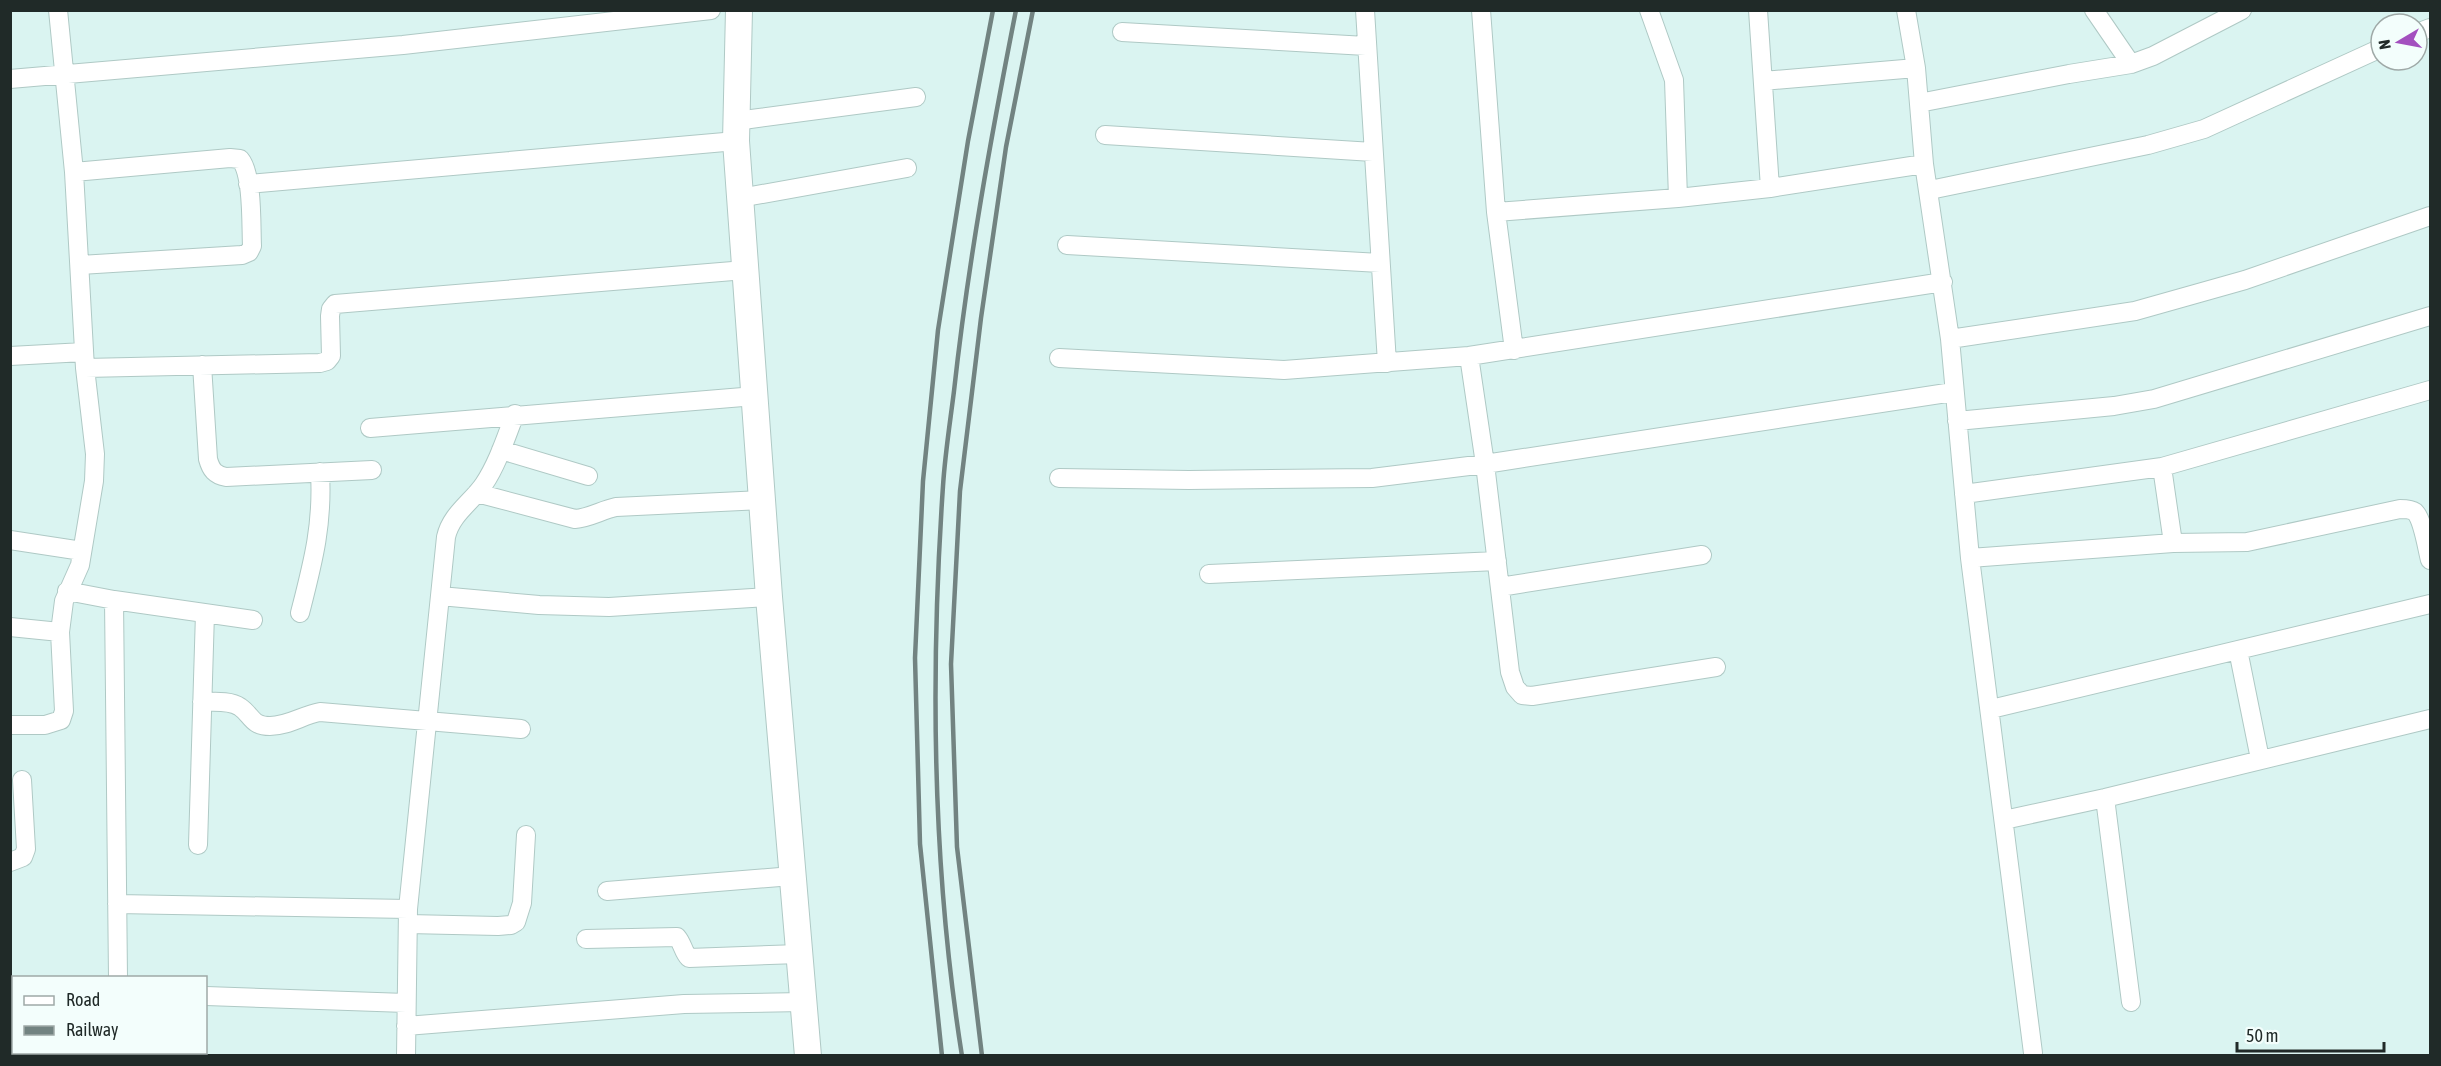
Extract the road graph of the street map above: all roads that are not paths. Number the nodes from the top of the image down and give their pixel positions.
1 (58, 10) edge
2 (711, 10) edge
3 (739, 10) edge
4 (1365, 10) edge
5 (1481, 10) edge
6 (1649, 10) edge
7 (1758, 10) edge
8 (2242, 10) edge
9 (1910, 11) edge
10 (2099, 12) edge
11 (1122, 32) dead end
12 (1366, 46) junction
13 (2369, 53) edge
14 (2131, 64) junction
15 (1916, 68) junction
16 (65, 75) junction
17 (10, 79) edge
18 (1762, 81) junction
19 (916, 97) dead end
20 (1920, 103) junction
21 (736, 131) junction
22 (1105, 135) dead end
23 (1373, 152) junction
24 (1924, 164) junction
25 (907, 168) dead end
26 (74, 172) junction
27 (248, 184) junction
28 (1770, 188) junction
29 (1930, 190) junction
30 (740, 198) junction
31 (1678, 198) junction
32 (1496, 212) junction
33 (2430, 216) edge
34 (1067, 244) dead end
35 (1380, 263) junction
36 (80, 265) junction
37 (745, 270) junction
38 (1943, 282) junction
39 (2430, 316) edge
40 (1950, 339) junction
41 (1514, 350) junction
42 (10, 356) edge
43 (1469, 356) junction
44 (1059, 358) dead end
45 (84, 360) junction
46 (1387, 363) junction
47 (202, 365) junction
48 (2430, 390) edge
49 (1953, 392) junction
50 (754, 396) junction
51 (515, 414) junction
52 (1957, 421) junction
53 (370, 428) dead end
54 (501, 450) junction
55 (1485, 464) junction
56 (2162, 468) junction
57 (372, 470) dead end
58 (320, 472) junction
59 (588, 476) dead end
60 (1059, 478) dead end
61 (477, 493) junction
62 (1964, 494) junction
63 (762, 500) junction
64 (10, 540) edge
65 (2173, 543) junction
66 (82, 550) junction
67 (2429, 553) edge
68 (1702, 555) dead end
69 (1970, 558) junction
70 (1497, 561) junction
71 (1209, 574) dead end
72 (1500, 587) junction
73 (68, 591) junction
74 (440, 596) junction
75 (770, 597) junction
76 (114, 600) junction
77 (2430, 604) edge
78 (205, 613) junction
79 (300, 613) dead end
80 (253, 620) dead end
81 (10, 627) edge
82 (60, 632) junction
83 (2238, 650) junction
84 (1716, 667) dead end
85 (202, 702) junction
86 (1990, 710) junction
87 (2430, 719) edge
88 (427, 722) junction
89 (10, 725) edge
90 (521, 729) dead end
91 (2260, 759) junction
92 (22, 780) dead end
93 (2105, 798) junction
94 (2004, 820) junction
95 (526, 835) dead end
96 (198, 845) dead end
97 (10, 862) edge
98 (792, 876) junction
99 (607, 891) dead end
100 (117, 904) junction
101 (408, 917) junction
102 (586, 939) dead end
103 (799, 954) junction
104 (118, 976) edge
105 (207, 996) edge
106 (803, 1002) junction
107 (2131, 1002) dead end
108 (406, 1003) junction
109 (406, 1026) junction
110 (2033, 1053) dead end
111 (406, 1056) edge
112 (808, 1056) edge

1 - 16 street
2 - 16 street
3 - 21 street
4 - 12 street
5 - 32 street
6 - 31 street
7 - 18 street
8 - 14 street
9 - 15 street
10 - 14 street
11 - 12 street
12 - 23 street
13 - 29 street
14 - 20 street
15 - 18 street
15 - 20 street
16 - 17 street
16 - 26 street
18 - 28 street
19 - 21 street
20 - 24 street
21 - 27 street
21 - 30 street
22 - 23 street
23 - 35 street
24 - 28 street
24 - 29 street
25 - 30 street
26 - 27 street
26 - 36 street
27 - 36 street
28 - 31 street
29 - 38 street
30 - 37 street
31 - 32 street
32 - 41 street
33 - 40 street
34 - 35 street
35 - 46 street
36 - 45 street
37 - 47 street
37 - 50 street
38 - 40 street
38 - 41 street
39 - 52 street
40 - 49 street
41 - 43 street
42 - 45 street
43 - 46 street
43 - 55 street
44 - 46 street
45 - 47 street
45 - 66 street
47 - 58 street
48 - 56 street
49 - 52 street
49 - 55 street
50 - 51 street
50 - 63 street
51 - 53 street
51 - 54 street
52 - 62 street
54 - 59 street
54 - 61 street
55 - 60 street
55 - 70 street
56 - 62 street
56 - 65 street
57 - 58 street
58 - 79 street
61 - 63 street
61 - 74 street
62 - 69 street
63 - 75 street
64 - 66 street
65 - 67 street
65 - 69 street
66 - 73 street
68 - 72 street
69 - 86 street
70 - 71 street
70 - 72 street
72 - 84 street
73 - 76 street
73 - 82 street
74 - 75 street
74 - 88 street
75 - 98 street
76 - 78 street
76 - 100 street
77 - 83 street
78 - 80 street
78 - 85 street
81 - 82 street
82 - 89 street
83 - 86 street
83 - 91 street
85 - 88 street
85 - 96 street
86 - 94 street
87 - 91 street
88 - 90 street
88 - 101 street
91 - 93 street
92 - 97 street
93 - 94 street
93 - 107 street
94 - 110 street
95 - 101 street
98 - 99 street
98 - 103 street
100 - 101 street
100 - 104 street
101 - 108 street
102 - 103 street
103 - 106 street
105 - 108 street
106 - 109 street
106 - 112 street
108 - 109 street
109 - 111 street

